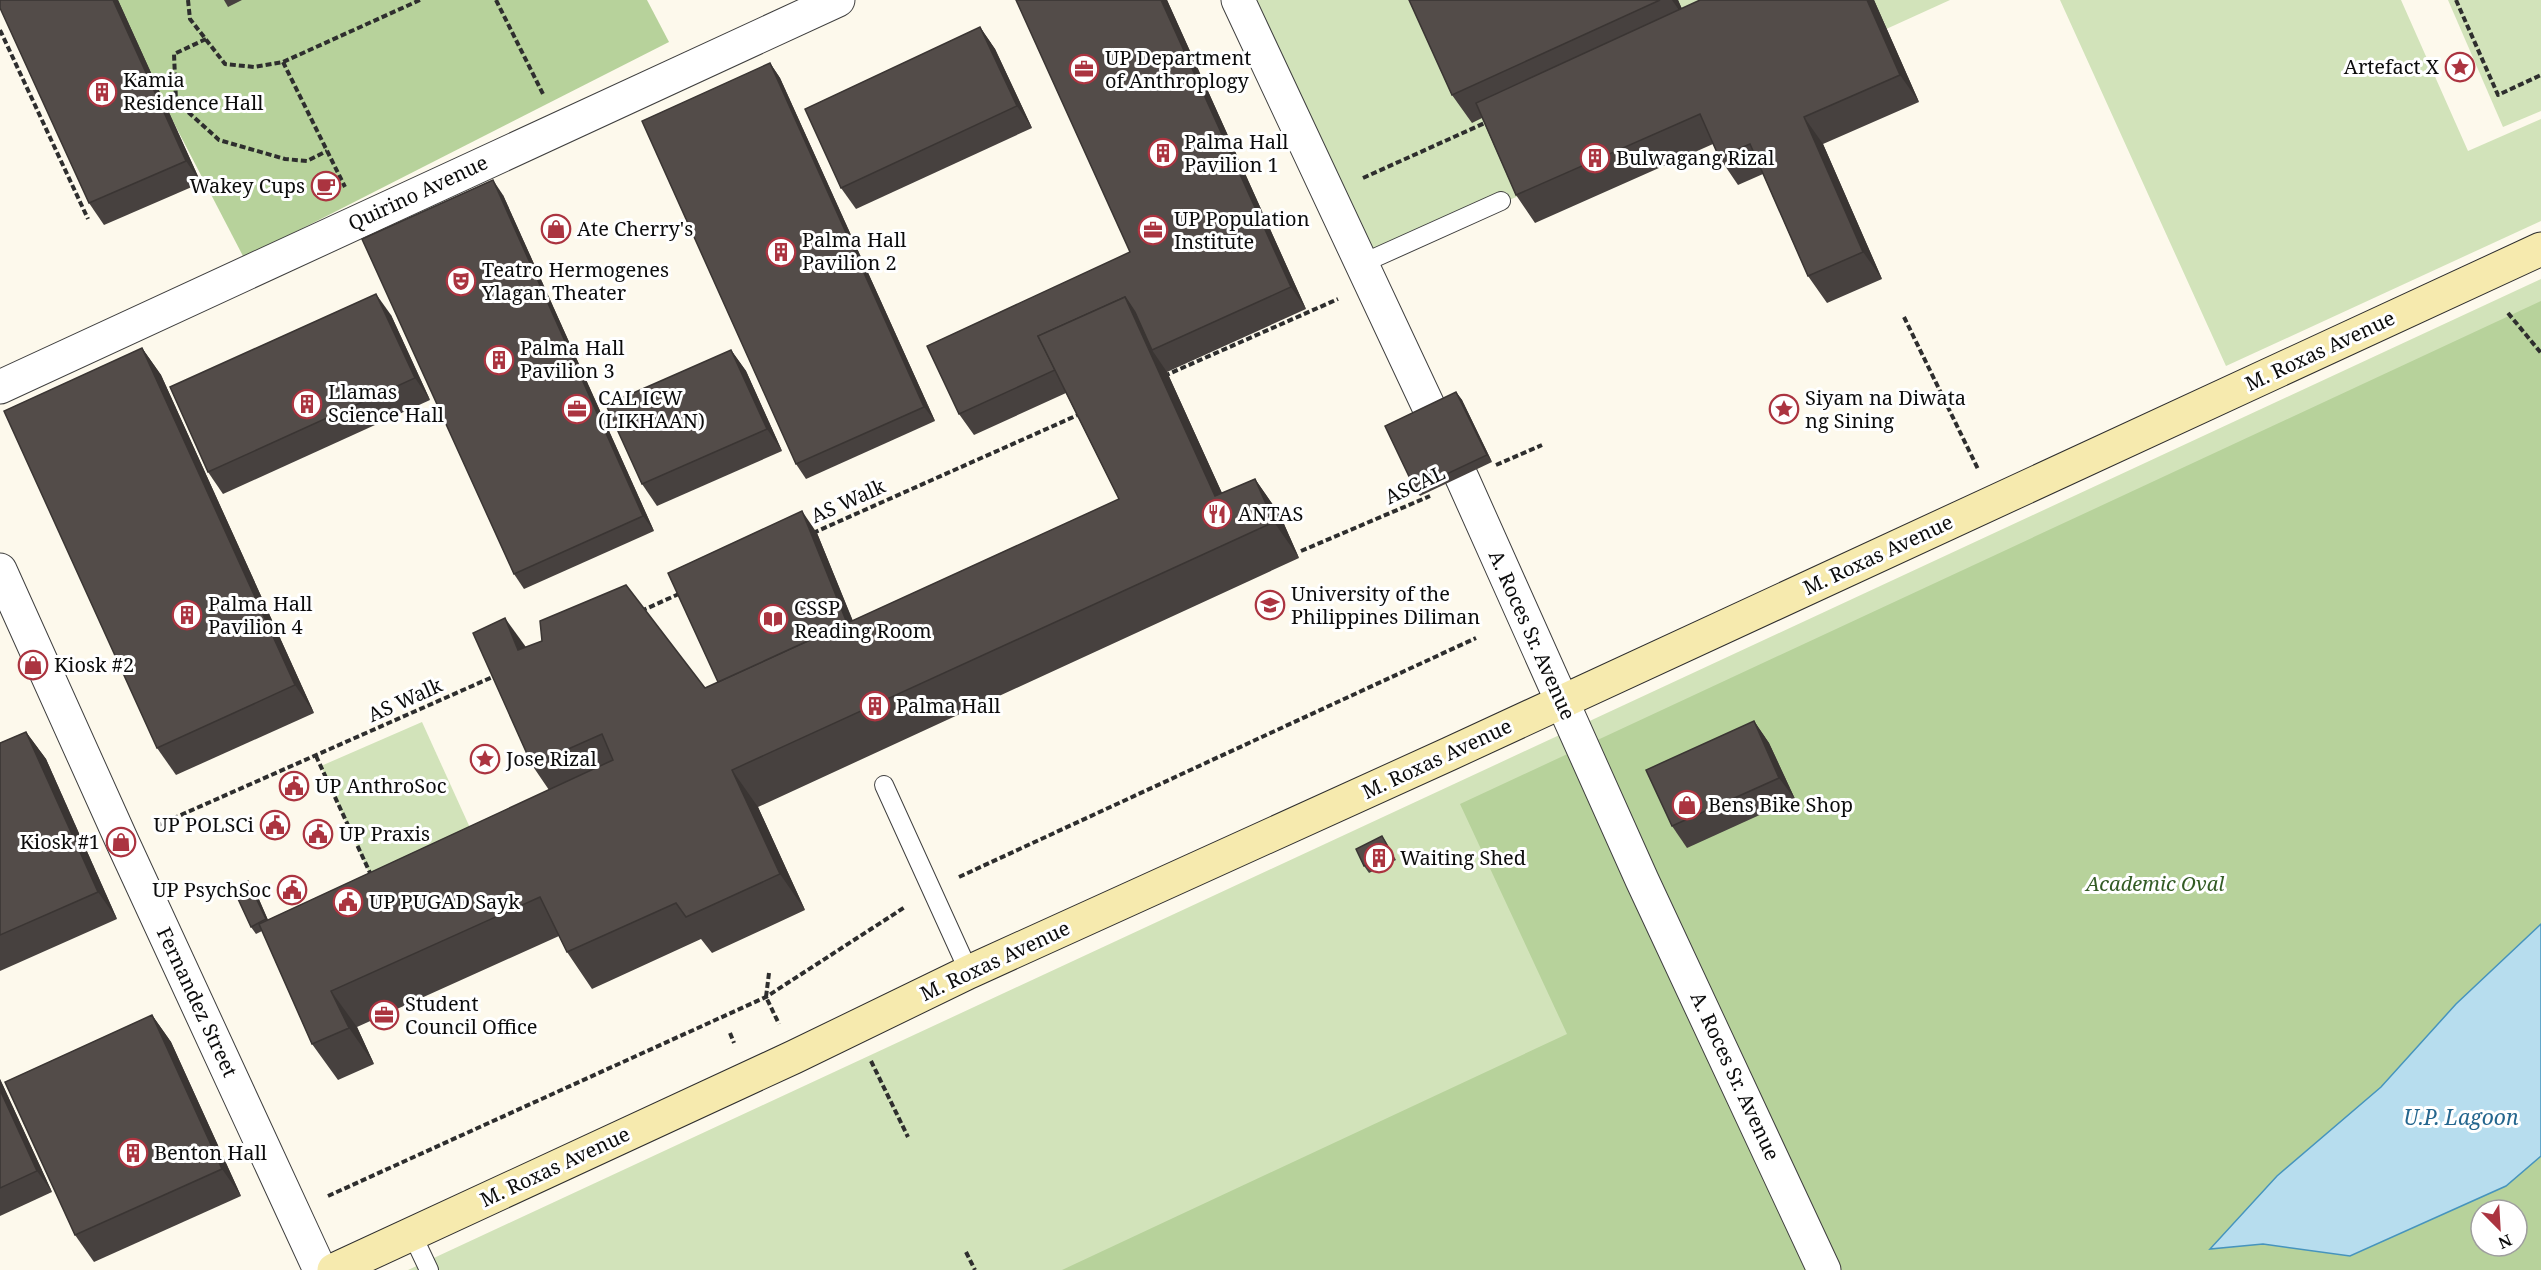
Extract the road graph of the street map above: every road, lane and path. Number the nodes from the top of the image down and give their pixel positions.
1 (188, 0) edge
2 (420, 0) edge
3 (496, 0) edge
4 (838, 0) edge
5 (1238, 0) edge
6 (2456, 0) edge
7 (0, 30) edge
8 (206, 39) junction
9 (283, 62) junction
10 (2541, 75) edge
11 (1498, 117) edge
12 (559, 128) junction
13 (327, 151) junction
14 (1359, 180) dead end
15 (1501, 201) edge
16 (88, 219) edge
17 (362, 219) junction
18 (2541, 249) edge
19 (1361, 264) junction
20 (1324, 305) dead end
21 (2508, 313) dead end
22 (1904, 317) dead end
23 (2541, 353) edge
24 (1159, 378) edge
25 (0, 387) edge
26 (1083, 413) edge
27 (1542, 446) dead end
28 (1463, 480) junction
29 (1994, 502) junction
30 (809, 535) edge
31 (1300, 551) dead end
32 (0, 570) edge
33 (688, 589) edge
34 (634, 614) edge
35 (1476, 638) dead end
36 (502, 672) edge
37 (1562, 701) junction
38 (316, 756) junction
39 (884, 785) dead end
40 (122, 841) junction
41 (958, 877) dead end
42 (372, 878) edge
43 (930, 890) junction
44 (969, 972) junction
45 (769, 974) dead end
46 (766, 997) junction
47 (856, 1027) junction
48 (794, 1057) junction
49 (908, 1137) dead end
50 (327, 1197) dead end
51 (412, 1234) junction
52 (966, 1252) dead end
53 (320, 1270) edge
54 (334, 1270) edge
55 (429, 1270) edge
56 (975, 1270) edge
57 (1824, 1270) edge

1 - 8 path
2 - 9 path
3 - 12 path
4 - 12 street, Quirino Avenue
5 - 19 street, A. Roces Sr. Avenue
6 - 10 path
7 - 16 path
8 - 9 path
8 - 13 path
9 - 13 path
11 - 14 path
12 - 17 street, Quirino Avenue
13 - 17 path
15 - 19 lane
17 - 25 street, Quirino Avenue
18 - 29 street, M. Roxas Avenue
19 - 28 street, A. Roces Sr. Avenue
20 - 24 path
21 - 23 path
22 - 29 path
26 - 30 path, AS Walk
27 - 28 path, ASCAL
28 - 31 path, ASCAL
28 - 37 street, A. Roces Sr. Avenue
29 - 37 street, M. Roxas Avenue
32 - 40 street, Fernandez Street
33 - 34 path
35 - 41 path
36 - 38 path, AS Walk
37 - 44 street, M. Roxas Avenue
37 - 57 street, A. Roces Sr. Avenue
38 - 40 path, AS Walk
38 - 42 path
39 - 43 lane
40 - 53 street, Fernandez Street
43 - 44 lane
43 - 46 path
44 - 47 street, M. Roxas Avenue
45 - 46 path
46 - 48 path
46 - 50 path
47 - 48 street, M. Roxas Avenue
47 - 49 path
48 - 51 street, M. Roxas Avenue
51 - 54 street, M. Roxas Avenue
51 - 55 lane
52 - 56 path

